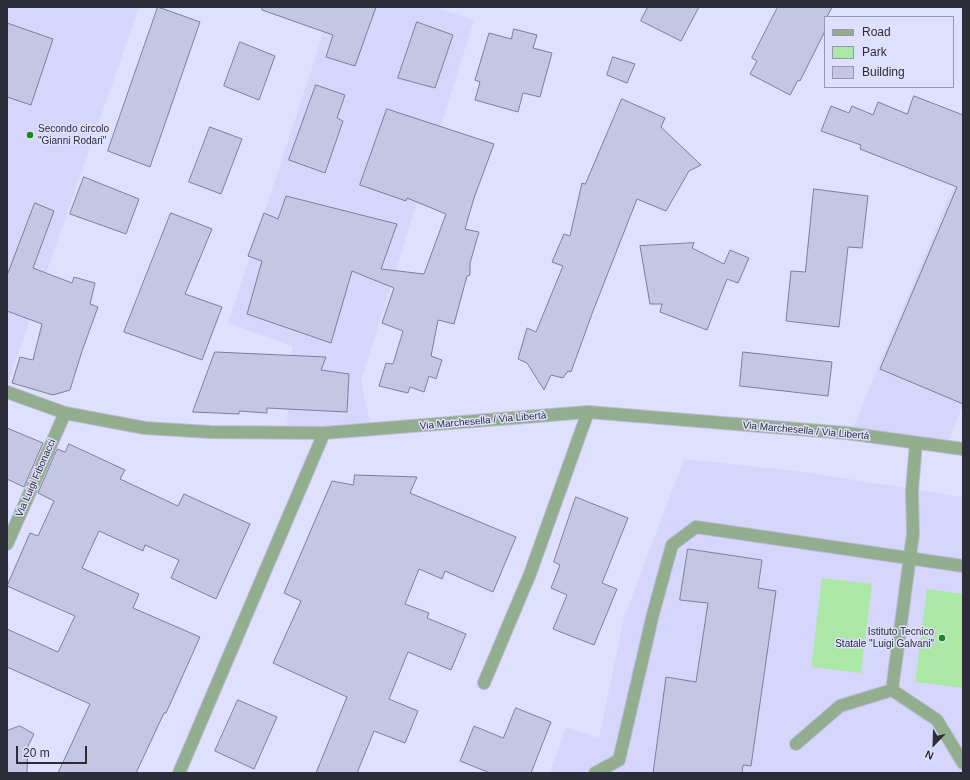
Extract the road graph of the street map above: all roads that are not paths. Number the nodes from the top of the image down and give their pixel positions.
1 (7, 392) edge
2 (588, 412) junction
3 (65, 413) junction
4 (324, 433) junction
5 (916, 443) junction
6 (963, 449) edge
7 (7, 544) edge
8 (910, 557) junction
9 (963, 566) edge
10 (484, 683) dead end
11 (892, 690) junction
12 (796, 744) dead end
13 (963, 763) edge
14 (179, 773) edge
15 (595, 773) edge

1 - 3 street, Via Marchesella / Via Libertà
2 - 4 street, Via Marchesella / Via Libertà
2 - 5 street, Via Marchesella / Via Libertà
2 - 10 street
3 - 4 street, Via Marchesella / Via Libertà
3 - 7 street, Via Luigi Fibonacci
4 - 14 street
5 - 6 street, Via Marchesella / Via Libertà
5 - 8 street
8 - 9 street
8 - 11 street
8 - 15 street
11 - 12 street
11 - 13 street

